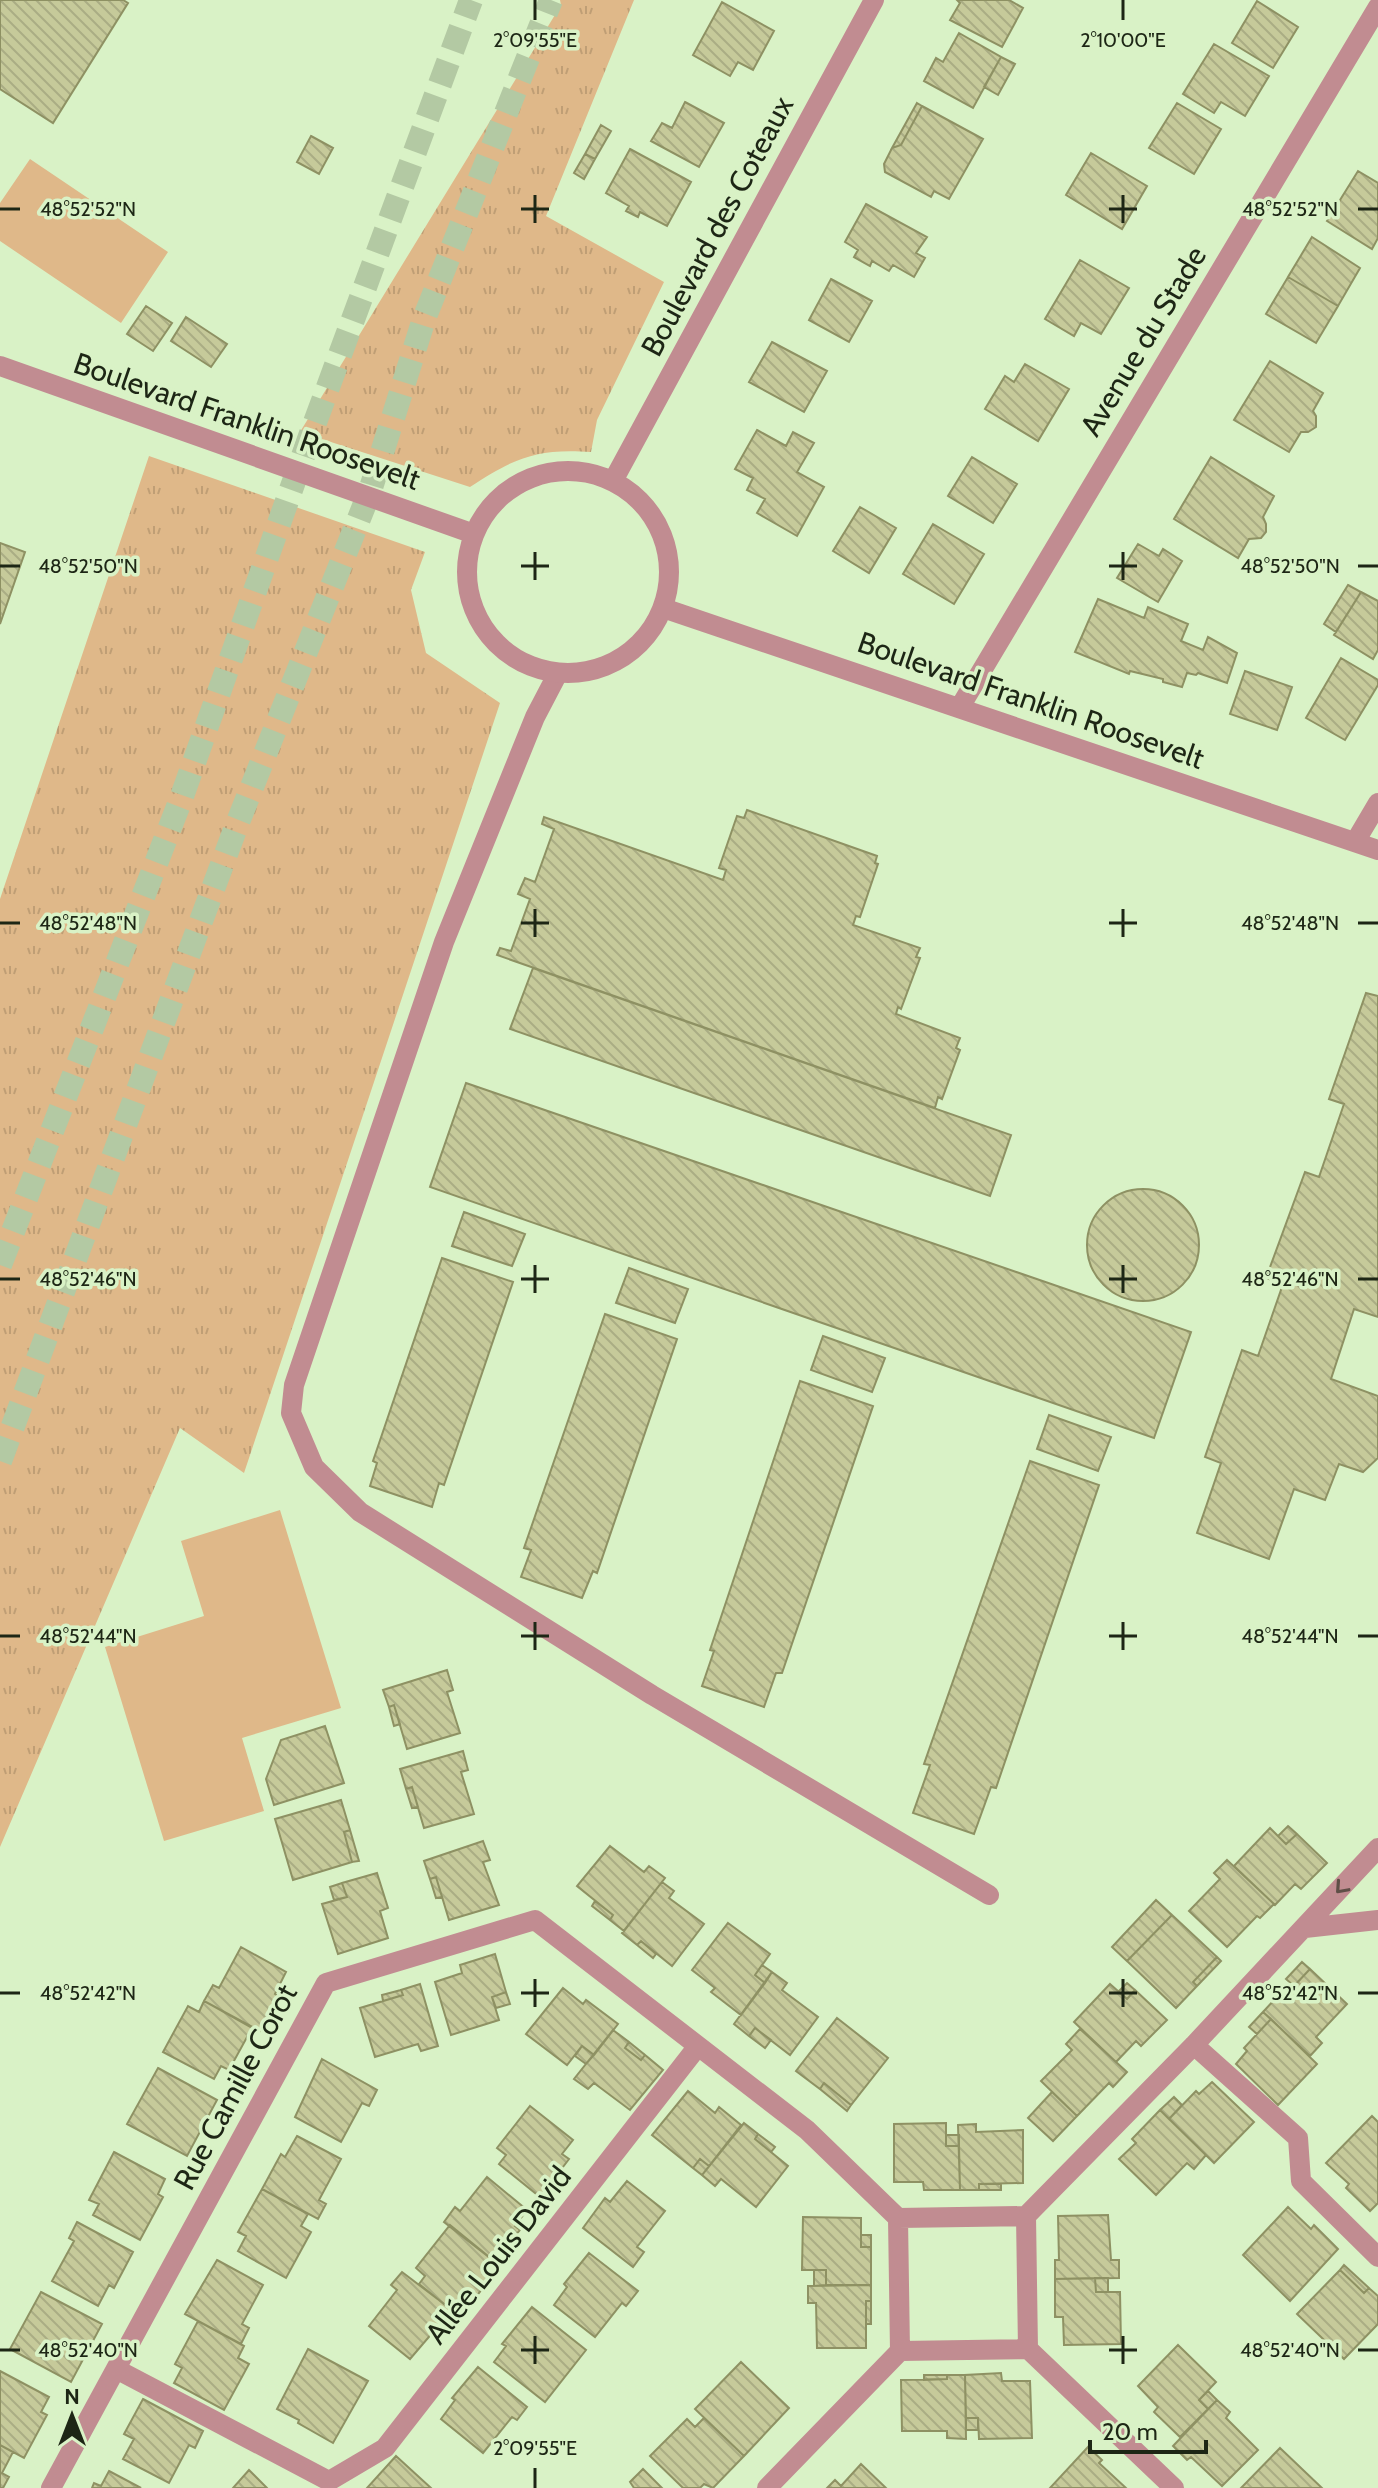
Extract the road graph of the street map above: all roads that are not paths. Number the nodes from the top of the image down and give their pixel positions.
1 (874, 0) edge
2 (1378, 7) edge
3 (0, 366) edge
4 (613, 481) junction
5 (474, 534) junction
6 (663, 608) junction
7 (558, 673) junction
8 (960, 707) junction
9 (1378, 803) edge
10 (1355, 842) junction
11 (1378, 850) edge
12 (1378, 1848) edge
13 (989, 1895) dead end
14 (1378, 1920) edge
15 (1305, 1928) junction
16 (1194, 2045) junction
17 (698, 2046) junction
18 (1026, 2216) junction
19 (898, 2218) junction
20 (1378, 2257) edge
21 (1028, 2349) junction
22 (900, 2351) junction
23 (116, 2369) junction
24 (330, 2484) edge
25 (51, 2488) edge
26 (767, 2488) edge
27 (1174, 2488) edge

1 - 4 street, Boulevard des Coteaux
2 - 8 street, Avenue du Stade
3 - 5 street, Boulevard Franklin Roosevelt
4 - 5 street
4 - 6 street
5 - 7 street
6 - 7 street
6 - 8 street, Boulevard Franklin Roosevelt
7 - 13 street
8 - 10 street, Boulevard Franklin Roosevelt
9 - 10 street
10 - 11 street, Boulevard Franklin Roosevelt
12 -> 15 street
14 - 15 street
15 - 16 street
16 - 18 street
16 - 20 street
17 - 19 street, Rue Camille Corot
17 - 23 street, Rue Camille Corot
17 - 24 street, Allée Louis David
18 - 19 street
18 - 21 street
19 - 22 street
21 - 22 street
21 - 27 street
22 - 26 street
23 - 24 street, Allée Louis David
23 - 25 street, Rue Camille Corot

